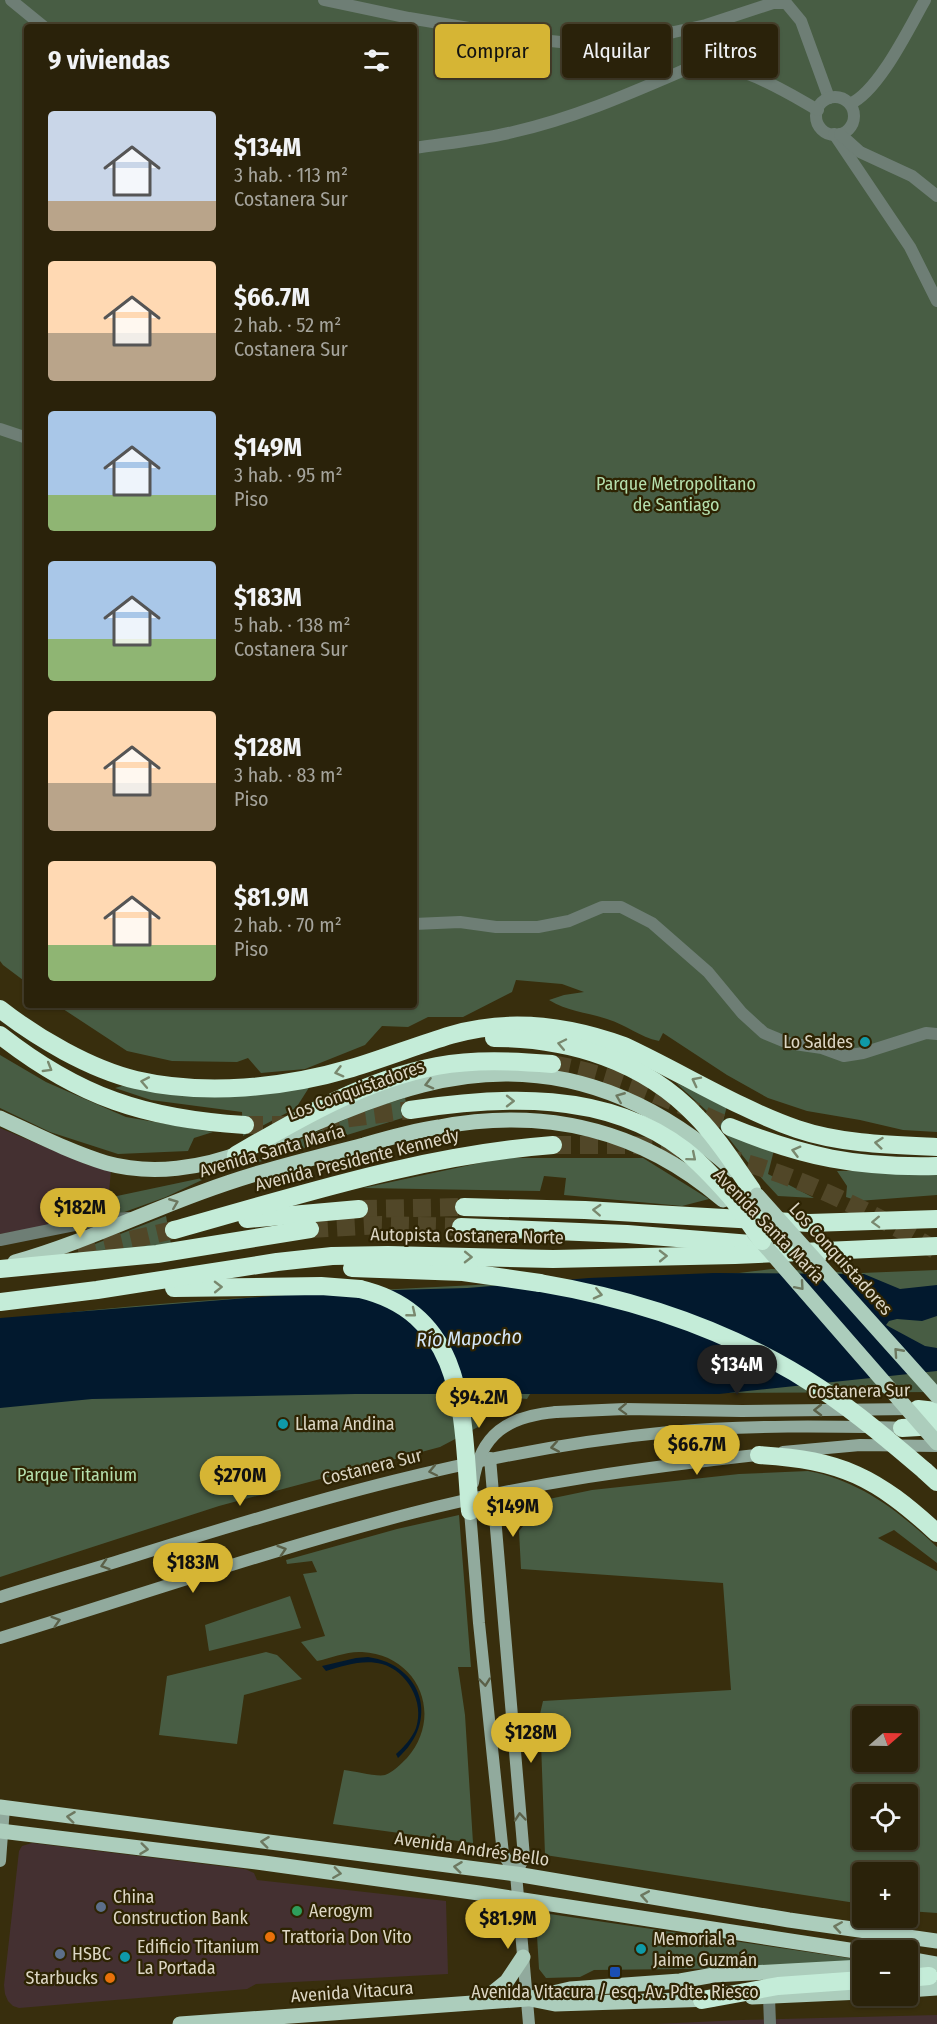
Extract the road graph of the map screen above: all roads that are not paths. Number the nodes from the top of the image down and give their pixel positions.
1 (11, 0) edge
2 (324, 0) edge
3 (925, 0) edge
4 (40, 24) edge
5 (829, 98) junction
6 (850, 104) junction
7 (818, 110) junction
8 (837, 134) junction
9 (417, 148) edge
10 (937, 196) edge
11 (937, 302) edge
12 (0, 429) edge
13 (24, 437) edge
14 (417, 924) edge
15 (0, 1009) edge
16 (937, 1034) edge
17 (0, 1035) edge
18 (394, 1054) junction
19 (552, 1064) tunnel mouth
20 (410, 1110) tunnel mouth
21 (0, 1118) edge
22 (244, 1125) tunnel mouth
23 (730, 1127) tunnel mouth
24 (553, 1145) tunnel mouth
25 (937, 1147) edge
26 (236, 1155) junction
27 (937, 1166) edge
28 (754, 1193) junction
29 (728, 1199) junction
30 (464, 1207) tunnel mouth
31 (359, 1209) tunnel mouth
32 (138, 1218) junction
33 (937, 1219) edge
34 (461, 1227) tunnel mouth
35 (310, 1229) tunnel mouth
36 (174, 1230) joint
37 (0, 1240) edge
38 (762, 1241) joint
39 (937, 1246) edge
40 (823, 1252) junction
41 (0, 1267) edge
42 (221, 1271) junction
43 (97, 1290) junction
44 (0, 1302) edge
45 (937, 1396) edge
46 (918, 1408) joint
47 (937, 1410) edge
48 (902, 1428) joint
49 (937, 1428) edge
50 (937, 1444) edge
51 (759, 1455) junction
52 (490, 1458) junction
53 (931, 1476) edge
54 (494, 1495) junction
55 (471, 1519) junction
56 (937, 1533) edge
57 (0, 1597) edge
58 (0, 1638) edge
59 (2, 1807) edge
60 (1, 1831) edge
61 (0, 1860) edge
62 (516, 1874) junction
63 (518, 1898) junction
64 (937, 1941) edge
65 (852, 1950) edge
66 (523, 1957) junction
67 (918, 1963) edge
68 (918, 1967) edge
69 (852, 1968) edge
70 (935, 1971) edge
71 (918, 1975) edge
72 (852, 1981) edge
73 (918, 1983) edge
74 (852, 1993) edge
75 (769, 1997) junction
76 (527, 1999) junction
77 (702, 2000) junction
78 (481, 2002) junction
79 (180, 2024) edge
80 (529, 2024) edge
81 (770, 2024) edge

1 - 4 street
2 - 5 street
3 - 6 street
5 - 6 street
5 - 7 street
6 - 8 street
7 - 8 street
7 - 9 street
8 - 10 street
8 - 11 street
12 - 13 street
14 - 16 street
18 -> 15 highway
17 -> 22 highway
25 -> 18 highway
28 -> 18 highway
19 - 26 highway
20 -> 29 highway
21 - 26 main road, Los Conquistadores
27 -> 23 highway
24 - 36 highway, Avenida Presidente Kennedy
28 -> 26 main road, Los Conquistadores
45 -> 28 main road, Los Conquistadores, bridge
32 -> 29 main road, Avenida Santa María
29 - 38 highway, bridge
33 -> 30 highway, Autopista Costanera Norte
31 - 36 highway, Autopista Costanera Norte
32 - 37 street, Avenida Santa María
32 - 41 main road, Avenida Santa María
34 - 40 highway
35 - 41 highway
38 -> 50 main road, Avenida Santa María, bridge
39 - 40 highway, Autopista Costanera Norte
42 -> 40 highway, Autopista Costanera Norte
42 - 43 highway, Autopista Costanera Norte
42 -> 53 highway, bridge
43 - 44 highway, Autopista Costanera Norte
43 -> 55 highway, bridge
46 - 47 highway
46 -> 55 main road, Costanera Sur, bridge
48 - 49 highway
48 -> 52 main road, Costanera Sur
50 - 51 main road
51 - 54 main road
51 - 56 highway
52 - 54 main road
52 -> 57 main road, Costanera Sur
58 -> 54 main road
62 -> 54 main road
55 -> 62 main road, Costanera Sur
59 - 60 main road
62 -> 59 main road, Avenida Andrés Bello
60 - 61 main road
60 -> 63 main road
62 - 63 main road
64 -> 62 main road, Avenida Andrés Bello
63 - 65 main road
63 - 66 main road
66 - 76 main road
66 - 78 main road
67 - 70 main road
68 - 70 main road
69 - 76 main road, Avenida Vitacura
70 - 71 highway
70 - 73 main road
72 - 77 highway
74 - 75 main road, Avenida Vitacura
75 - 77 main road, Avenida Vitacura
75 - 81 street
76 - 77 main road, Avenida Vitacura
76 - 78 main road, Avenida Vitacura
76 - 80 main road
78 - 79 main road, Avenida Vitacura

